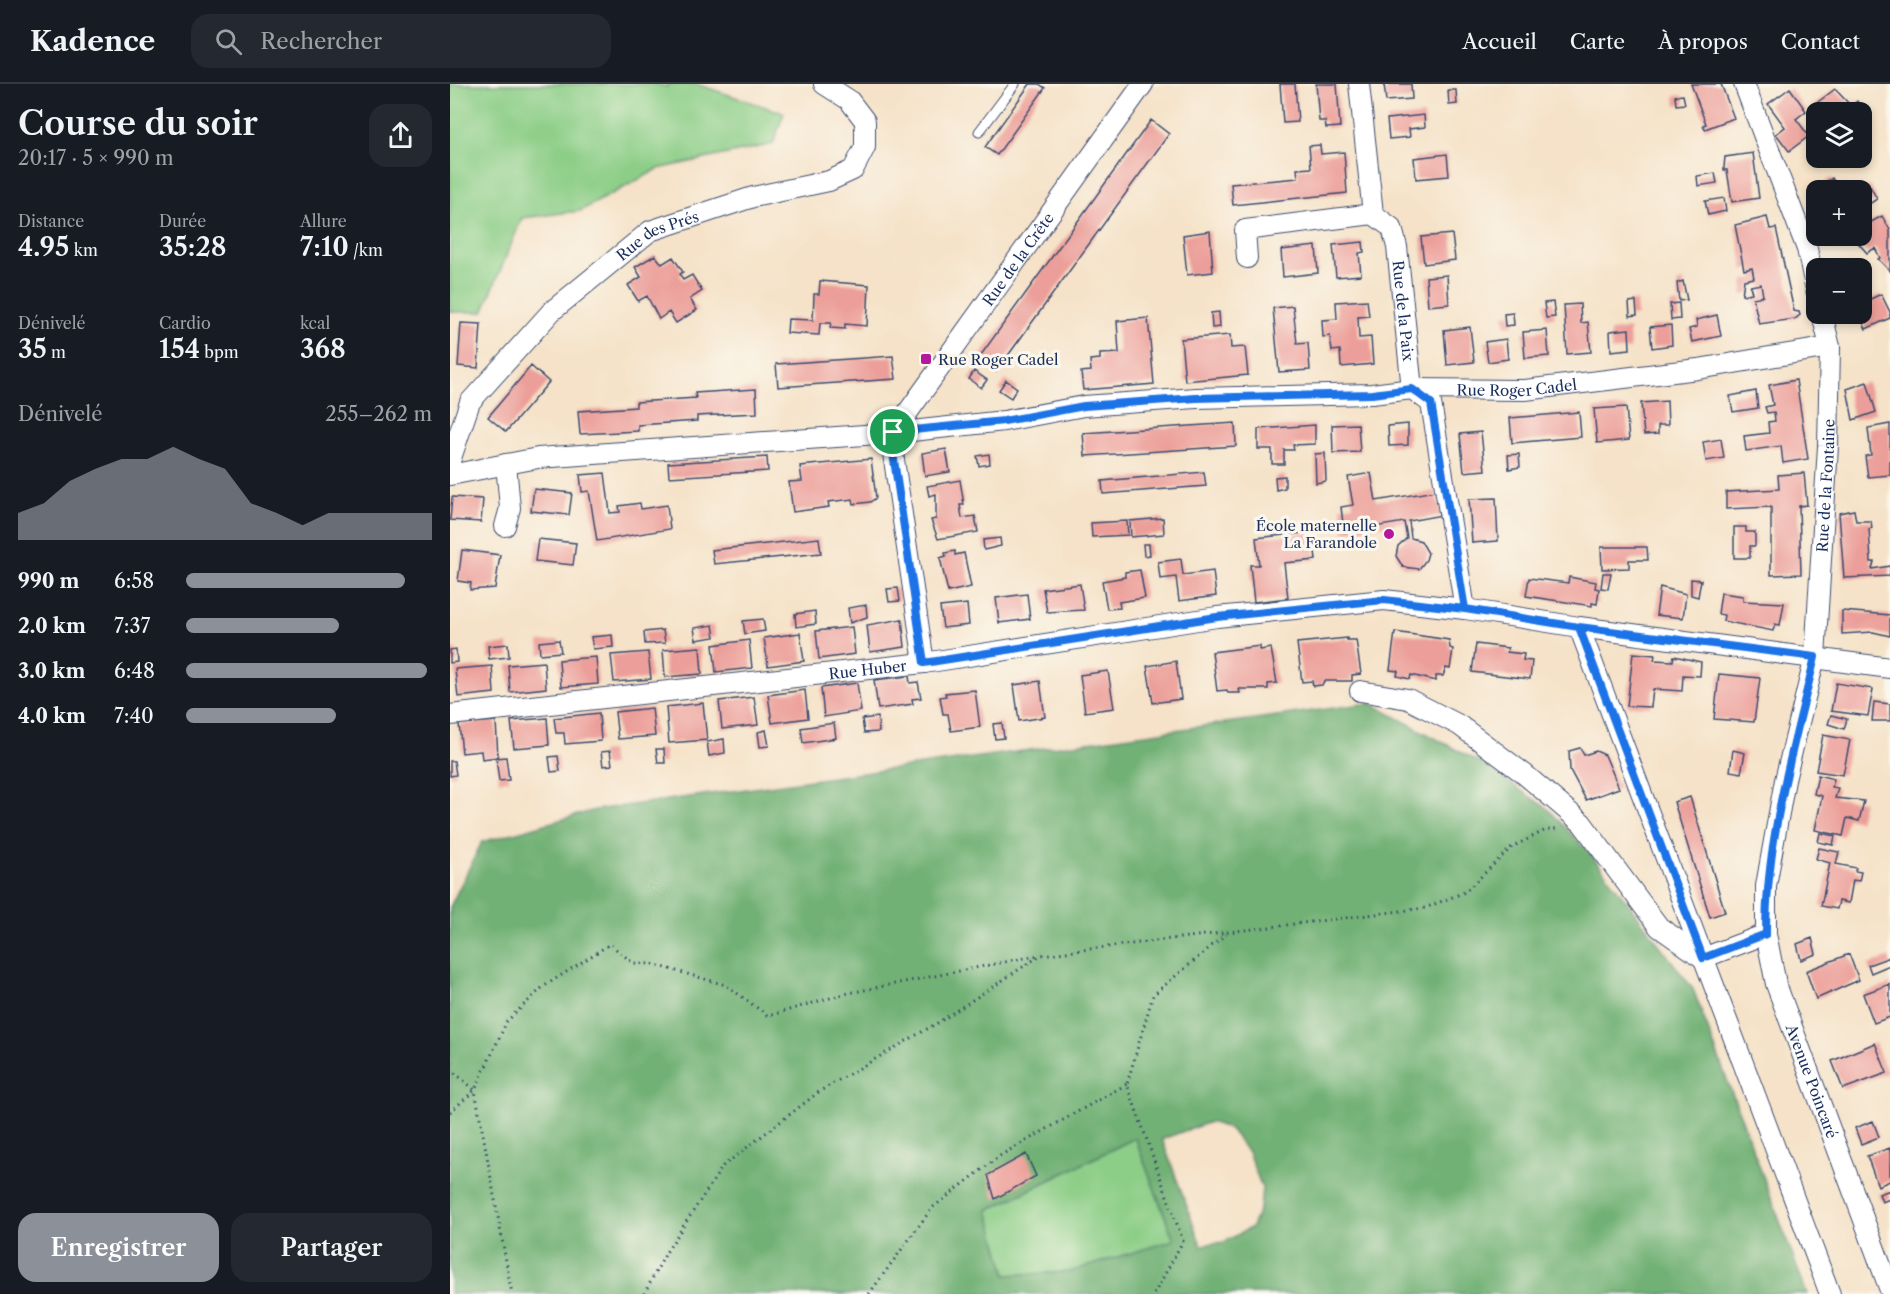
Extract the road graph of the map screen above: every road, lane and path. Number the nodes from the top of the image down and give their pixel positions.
1 (824, 84) edge
2 (1015, 84) edge
3 (1143, 84) edge
4 (1359, 84) edge
5 (1744, 84) edge
6 (979, 132) dead end
7 (1373, 214) junction
8 (1246, 258) dead end
9 (1809, 258) edge
10 (1824, 324) edge
11 (1830, 347) junction
12 (1412, 389) junction
13 (893, 432) junction
14 (450, 461) edge
15 (506, 464) junction
16 (450, 475) edge
17 (506, 526) dead end
18 (1465, 609) junction
19 (1579, 627) junction
20 (1815, 657) junction
21 (924, 663) junction
22 (1890, 668) edge
23 (1360, 691) dead end
24 (450, 715) edge
25 (1582, 823) junction
26 (1227, 933) junction
27 (1766, 934) junction
28 (1041, 955) junction
29 (1703, 958) junction
30 (450, 1069) edge
31 (1127, 1084) junction
32 (475, 1090) junction
33 (450, 1112) edge
34 (1890, 1290) edge
35 (512, 1294) edge
36 (644, 1294) edge
37 (869, 1294) edge
38 (1154, 1294) edge
39 (1830, 1294) edge

1 - 14 street, Rue des Prés
2 - 6 lane
3 - 13 street, Rue de la Crête
4 - 7 street
5 - 9 street
7 - 8 street
7 - 12 street, Rue de la Paix
10 - 11 street, Rue de la Fontaine
11 - 12 street, Rue Roger Cadel
11 - 20 street, Rue de la Fontaine
12 - 13 street, Rue Roger Cadel
12 - 18 street
13 - 15 street, Rue Roger Cadel
13 - 21 street
15 - 16 street, Rue Roger Cadel
15 - 17 street
18 - 19 street, Rue Huber
18 - 21 street, Rue Huber
19 - 20 street, Rue Huber
19 - 29 street
20 - 22 street, Rue Huber
20 - 27 street, Rue de la Fontaine
21 - 24 street, Rue Huber
23 - 25 street
25 - 26 path
25 - 29 street
26 - 28 path
26 - 31 path
27 - 29 street
27 - 34 street, Avenue Poincaré
28 - 32 path
28 - 36 path
29 - 39 street
30 - 32 path
31 - 37 path
31 - 38 path
32 - 33 path
32 - 35 path

